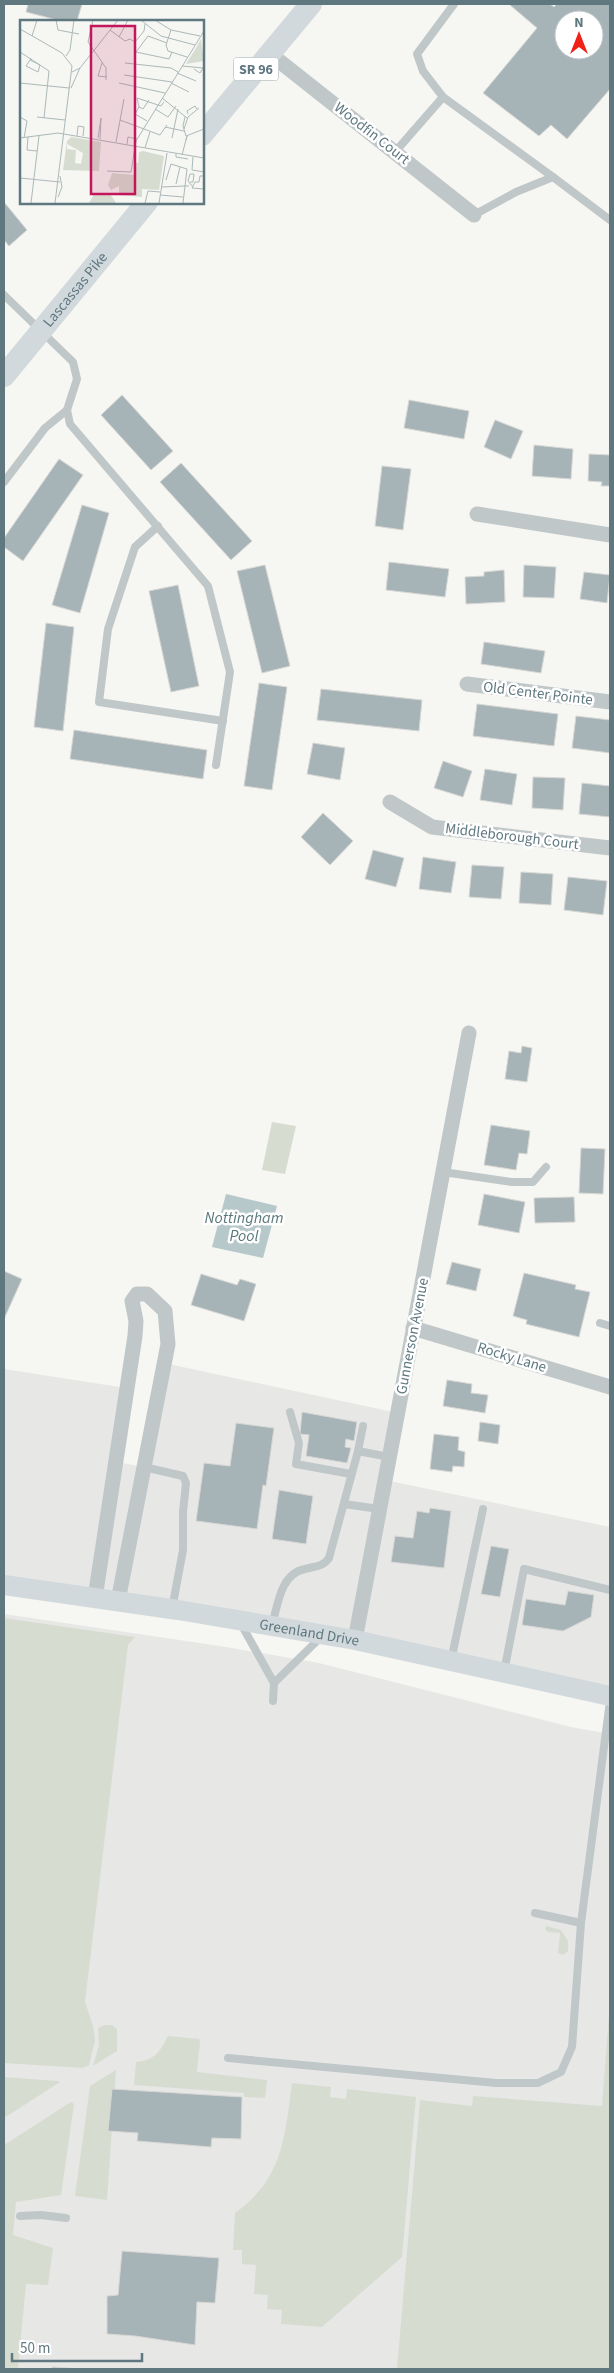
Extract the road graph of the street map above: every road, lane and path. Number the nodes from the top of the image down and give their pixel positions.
1 (311, 4) edge
2 (454, 4) edge
3 (270, 53) junction
4 (442, 97) junction
5 (204, 133) edge
6 (395, 152) junction
7 (553, 177) junction
8 (145, 204) edge
9 (474, 215) joint
10 (610, 220) edge
11 (4, 295) edge
12 (41, 332) junction
13 (4, 376) edge
14 (67, 410) junction
15 (4, 482) edge
16 (477, 514) dead end
17 (158, 526) junction
18 (610, 535) edge
19 (466, 684) dead end
20 (610, 702) edge
21 (223, 720) junction
22 (216, 765) dead end
23 (390, 802) dead end
24 (610, 848) edge
25 (469, 1033) dead end
26 (546, 1167) dead end
27 (443, 1172) junction
28 (600, 1322) dead end
29 (610, 1326) edge
30 (413, 1328) junction
31 (610, 1387) edge
32 (290, 1412) dead end
33 (363, 1426) dead end
34 (358, 1451) junction
35 (389, 1457) junction
36 (144, 1467) junction
37 (351, 1474) junction
38 (344, 1504) junction
39 (379, 1509) junction
40 (483, 1509) dead end
41 (4, 1585) edge
42 (610, 1590) edge
43 (95, 1598) junction
44 (118, 1601) junction
45 (172, 1609) junction
46 (238, 1620) junction
47 (272, 1625) junction
48 (325, 1634) junction
49 (355, 1640) junction
50 (451, 1661) junction
51 (504, 1672) junction
52 (274, 1683) junction
53 (610, 1696) edge
54 (272, 1701) dead end
55 (610, 1701) edge
56 (535, 1913) dead end
57 (580, 1923) junction
58 (228, 2058) dead end
59 (20, 2216) dead end
60 (66, 2218) dead end

1 - 3 main road, SR 96
2 - 4 lane
3 - 5 main road, SR 96
3 - 6 street, Woodfin Court
4 - 6 lane
4 - 7 lane
6 - 9 street, Woodfin Court
7 - 9 lane
7 - 10 lane
8 - 12 main road, Lascassas Pike
11 - 12 lane
12 - 13 main road, Lascassas Pike
12 - 14 lane
14 - 15 lane
14 - 17 lane
16 - 18 street
17 - 21 lane
17 - 21 lane
19 - 20 street, Old Center Pointe
21 - 22 lane
23 - 24 street, Middleborough Court
25 - 27 street, Gunnerson Avenue
26 - 27 lane
27 - 30 street, Gunnerson Avenue
28 - 29 lane
30 - 31 street, Rocky Lane
30 - 35 street, Gunnerson Avenue
32 - 37 lane
33 - 34 lane
34 - 35 lane
34 - 37 lane
35 - 39 street, Gunnerson Avenue
36 - 43 street
36 - 44 street
36 - 45 lane
37 - 38 lane
38 - 39 lane
38 - 47 lane
39 - 49 street, Gunnerson Avenue
40 - 50 lane
41 - 43 street, Greenland Drive
42 - 51 lane
43 - 44 street, Greenland Drive
44 - 45 street, Greenland Drive
45 - 46 street, Greenland Drive
46 - 47 street, Greenland Drive
46 - 52 lane
47 - 48 street, Greenland Drive
48 - 49 street, Greenland Drive
48 - 52 lane
49 - 50 street, Greenland Drive
50 - 51 street, Greenland Drive
51 - 53 street, Greenland Drive
52 - 54 lane
55 - 57 lane
56 - 57 lane
57 - 58 lane
59 - 60 lane

